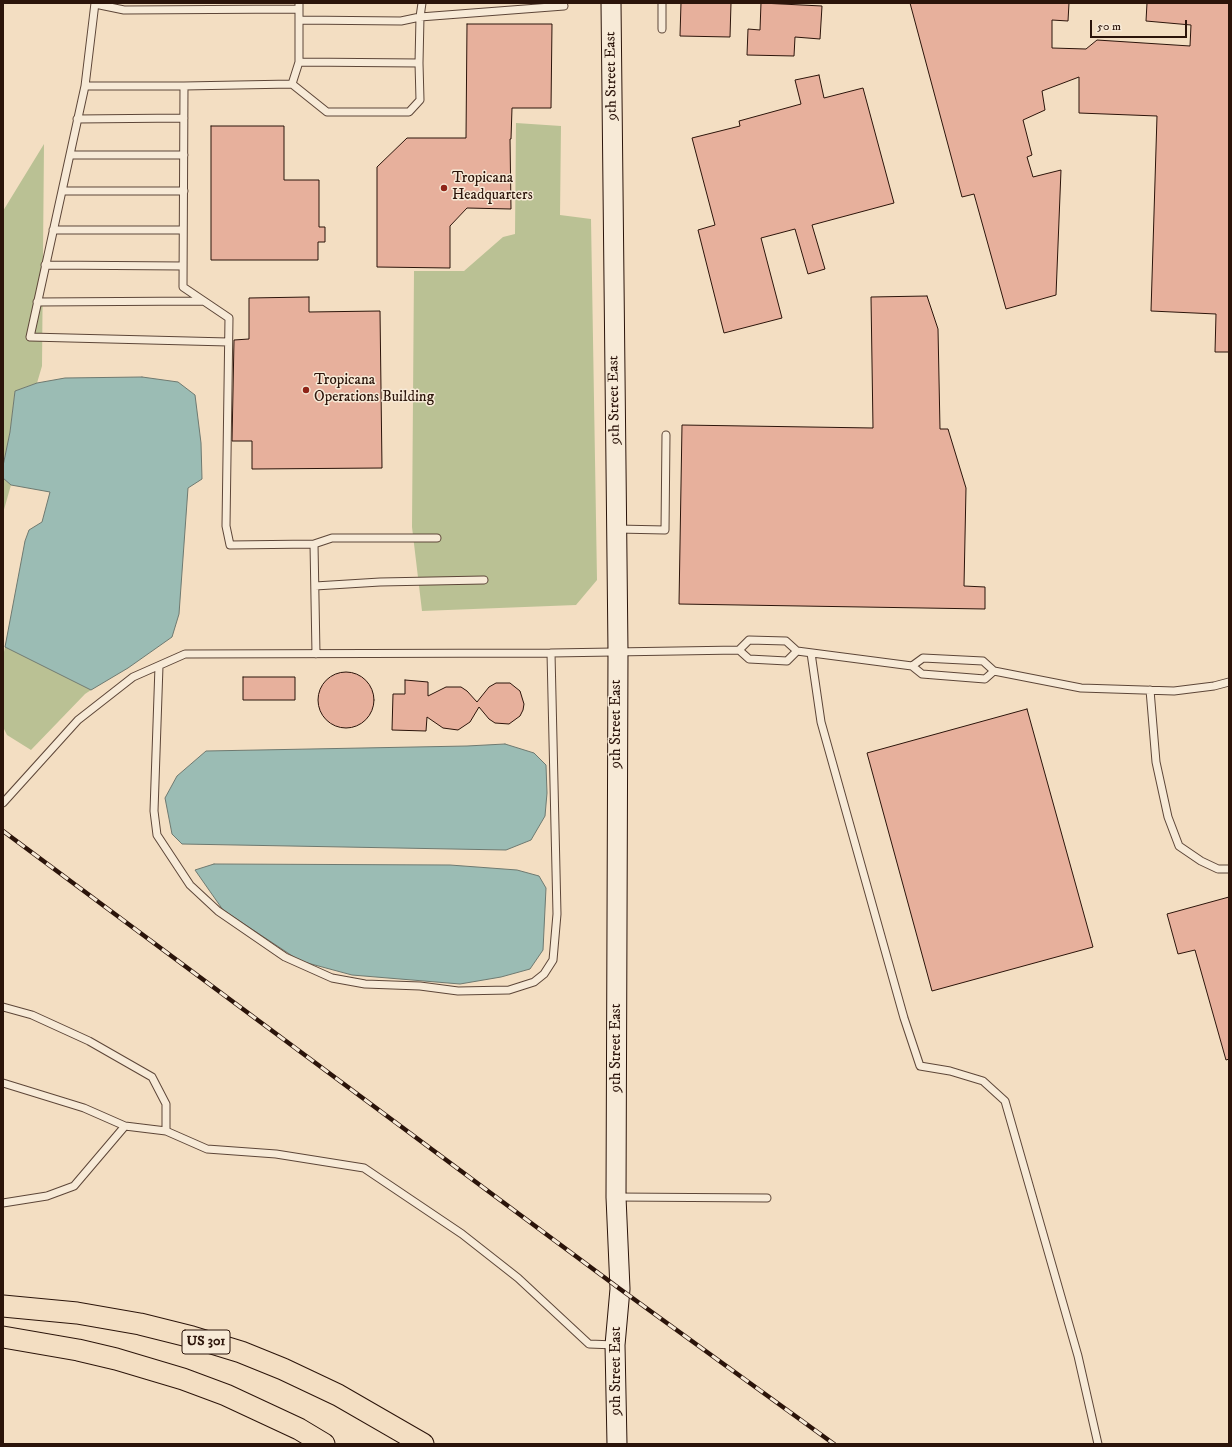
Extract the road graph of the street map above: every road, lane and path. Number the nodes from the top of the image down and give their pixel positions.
1 (95, 3) edge
2 (422, 3) edge
3 (611, 3) edge
4 (662, 3) edge
5 (299, 6) edge
6 (564, 6) dead end
7 (420, 17) junction
8 (300, 20) junction
9 (662, 29) dead end
10 (299, 62) junction
11 (419, 63) junction
12 (292, 84) junction
13 (85, 86) junction
14 (184, 86) junction
15 (184, 118) junction
16 (77, 119) junction
17 (70, 155) junction
18 (184, 155) junction
19 (62, 191) junction
20 (184, 191) junction
21 (53, 230) junction
22 (183, 230) junction
23 (45, 265) junction
24 (183, 266) junction
25 (204, 301) junction
26 (37, 302) junction
27 (228, 342) junction
28 (666, 435) dead end
29 (616, 529) junction
30 (437, 538) dead end
31 (314, 544) junction
32 (484, 580) dead end
33 (315, 586) junction
34 (739, 650) junction
35 (618, 651) junction
36 (797, 651) junction
37 (551, 653) junction
38 (811, 653) junction
39 (316, 654) junction
40 (159, 666) junction
41 (912, 666) junction
42 (994, 671) junction
43 (1229, 682) edge
44 (1150, 690) junction
45 (3, 803) edge
46 (1229, 869) edge
47 (3, 1007) edge
48 (3, 1083) edge
49 (125, 1126) junction
50 (166, 1131) junction
51 (616, 1197) junction
52 (767, 1198) dead end
53 (3, 1203) edge
54 (3, 1306) edge
55 (3, 1337) edge
56 (615, 1345) junction
57 (324, 1444) edge
58 (423, 1444) edge
59 (617, 1444) edge
60 (1098, 1444) edge

1 - 5 lane
1 - 13 lane
2 - 7 lane
3 - 29 street, 9th Street East
4 - 9 lane
5 - 8 lane
6 - 7 lane
7 - 8 lane
7 - 11 lane
8 - 10 lane
10 - 11 lane
10 - 12 lane
11 - 12 lane
12 - 14 lane
13 - 14 lane
13 - 16 lane
14 - 15 lane
15 - 16 lane
15 - 18 lane
16 - 17 lane
17 - 18 lane
17 - 19 lane
18 - 20 lane
19 - 20 lane
19 - 21 lane
20 - 22 lane
21 - 22 lane
21 - 23 lane
22 - 24 lane
23 - 24 lane
23 - 26 lane
24 - 25 lane
25 - 26 lane
25 - 27 lane
26 - 27 lane
27 - 31 lane
28 - 29 lane
29 - 35 street, 9th Street East
30 - 31 lane
31 - 33 lane
32 - 33 lane
33 - 39 lane
34 - 35 lane
34 - 36 lane
34 - 36 lane
35 - 37 lane
35 - 51 street, 9th Street East
36 - 38 lane
37 - 39 lane
37 - 40 lane
38 - 41 lane
38 - 60 lane
39 - 40 lane
40 - 45 lane
41 - 42 lane
41 - 42 lane
42 - 44 lane
43 - 44 lane
44 - 46 lane
47 - 50 lane
48 - 49 lane
49 - 50 lane
49 - 53 lane
50 - 56 lane
51 - 52 lane
51 - 56 street, 9th Street East
54 - 58 main road, US 301
55 - 57 main road
56 - 59 street, 9th Street East

